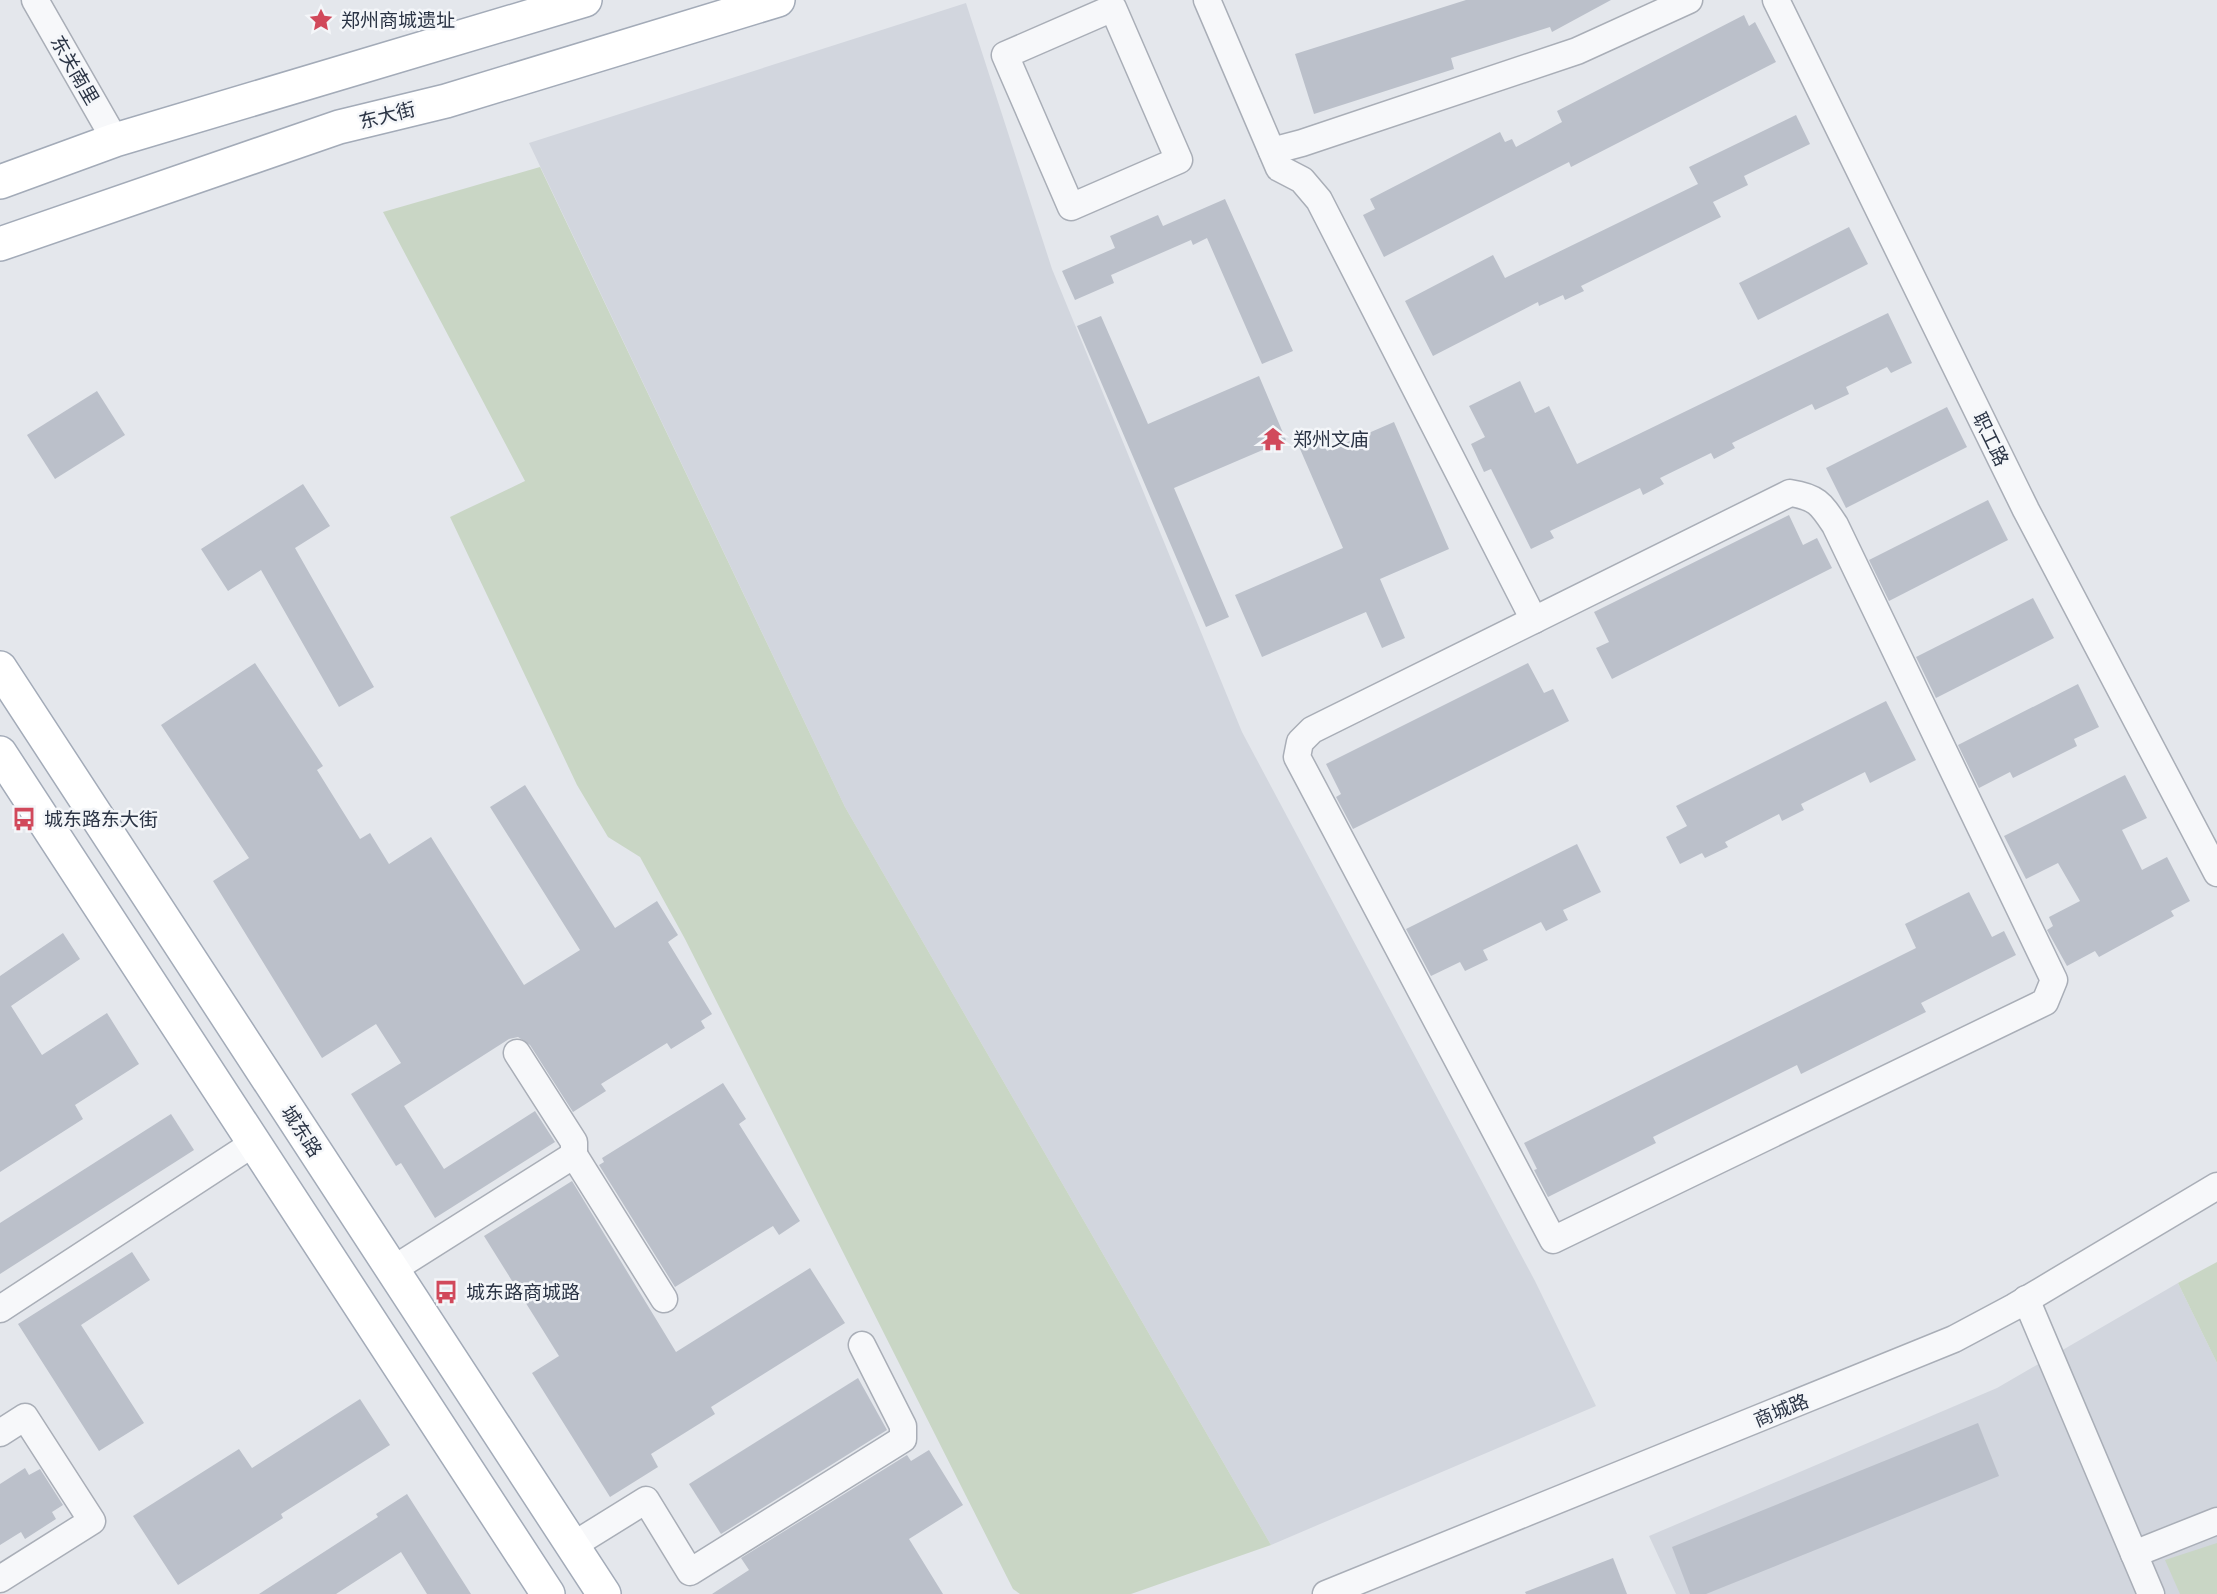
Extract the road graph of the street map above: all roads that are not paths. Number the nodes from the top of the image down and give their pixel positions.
1 (34, 0) edge
2 (585, 0) edge
3 (778, 0) edge
4 (1207, 0) edge
5 (1689, 0) edge
6 (1776, 0) edge
7 (1115, 4) edge
8 (115, 140) junction
9 (1272, 151) junction
10 (0, 182) edge
11 (0, 244) edge
12 (1534, 620) junction
13 (0, 668) edge
14 (0, 753) edge
15 (2217, 873) edge
16 (517, 1053) dead end
17 (254, 1143) junction
18 (574, 1155) junction
19 (2217, 1186) edge
20 (392, 1270) junction
21 (664, 1299) dead end
22 (2026, 1300) junction
23 (0, 1309) edge
24 (862, 1345) dead end
25 (0, 1433) edge
26 (2217, 1521) edge
27 (572, 1546) junction
28 (2134, 1554) junction
29 (0, 1579) edge
30 (548, 1594) edge
31 (604, 1594) edge
32 (1326, 1594) edge
33 (2151, 1594) edge

1 - 8 street, 东关南里
2 - 8 main road
3 - 11 main road, 东大街
4 - 9 street
5 - 9 street
6 - 15 street, 职工路
7 - 7 street
8 - 10 main road
9 - 12 street
12 - 12 street
13 - 20 main road, 城东路
14 - 17 main road
16 - 18 street
17 - 23 street
17 - 30 main road
18 - 20 street
18 - 21 street
19 - 22 street, 商城路
20 - 27 main road, 城东路
22 - 28 street
22 - 32 street, 商城路
24 - 27 street
25 - 29 street
26 - 28 street
27 - 31 main road, 城东路
28 - 33 street

